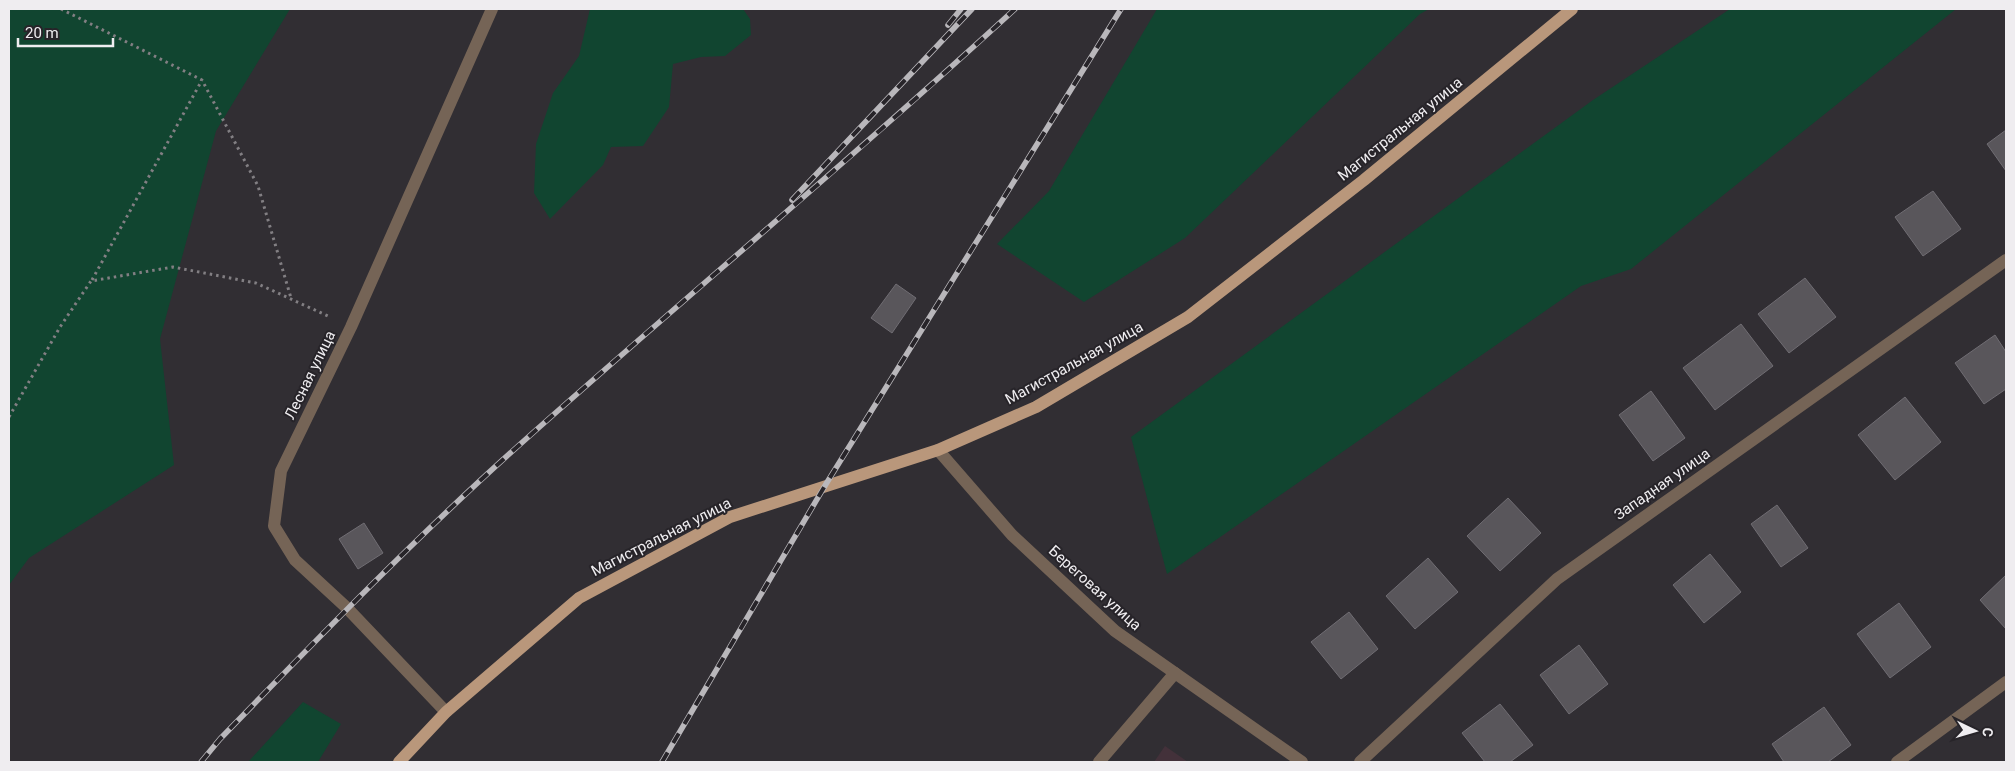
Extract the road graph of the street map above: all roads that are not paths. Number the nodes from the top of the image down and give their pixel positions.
1 (492, 9) edge
2 (1572, 9) edge
3 (2006, 260) edge
4 (938, 450) junction
5 (1175, 673) junction
6 (2006, 682) edge
7 (446, 712) junction
8 (399, 762) edge
9 (1099, 762) edge
10 (1302, 762) edge
11 (1360, 762) edge
12 (1896, 762) edge

1 - 7 street, Лесная улица
2 - 4 main road, Магистральная улица
3 - 11 street, Западная улица
4 - 5 street, Береговая улица
4 - 7 main road, Магистральная улица
5 - 9 street
5 - 10 street, Береговая улица
6 - 12 street
7 - 8 main road, Магистральная улица

